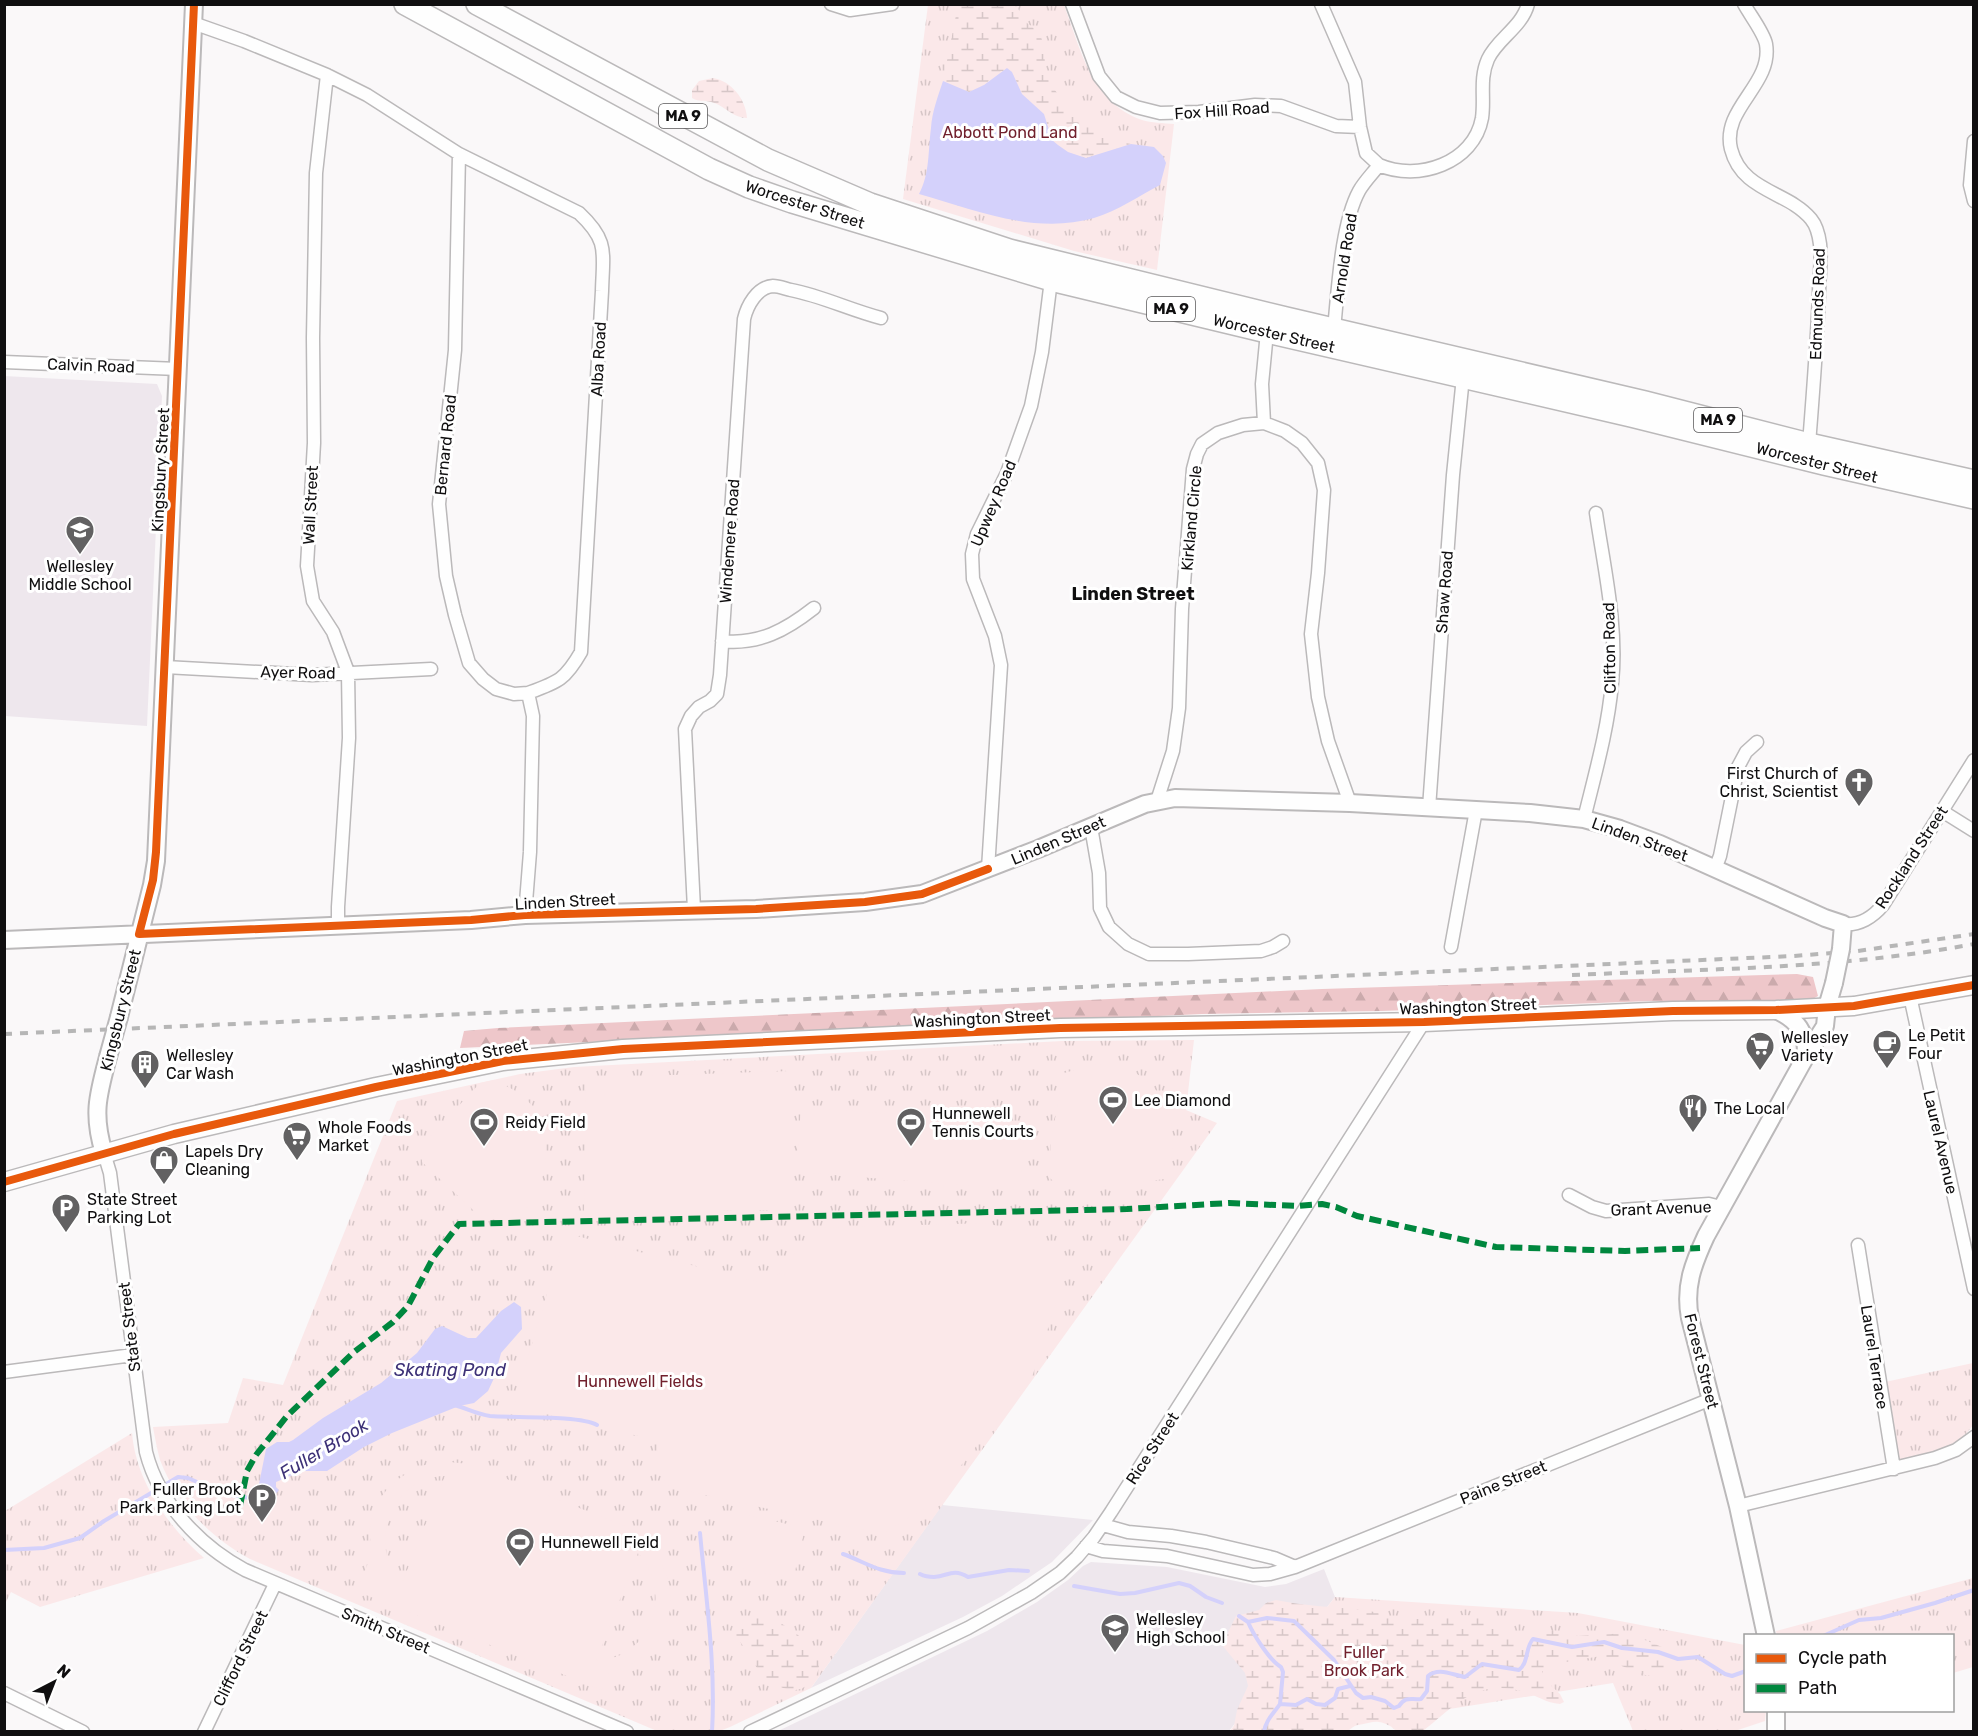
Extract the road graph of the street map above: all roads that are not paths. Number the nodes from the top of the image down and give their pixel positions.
1 (194, 4) edge
2 (405, 4) edge
3 (477, 4) edge
4 (831, 4) edge
5 (892, 4) edge
6 (1072, 4) edge
7 (1321, 4) edge
8 (1528, 4) edge
9 (1744, 4) edge
10 (193, 23) junction
11 (512, 24) junction
12 (489, 50) junction
13 (327, 75) junction
14 (1360, 127) junction
15 (1974, 141) edge
16 (459, 154) junction
17 (1380, 165) junction
18 (1974, 201) edge
19 (1052, 280) junction
20 (881, 318) dead end
21 (1334, 329) junction
22 (1267, 332) junction
23 (4, 363) edge
24 (178, 369) junction
25 (1463, 377) junction
26 (1264, 423) junction
27 (1809, 444) junction
28 (1974, 481) edge
29 (1974, 498) edge
30 (1596, 513) dead end
31 (814, 608) dead end
32 (722, 641) junction
33 (165, 667) junction
34 (431, 669) dead end
35 (348, 672) junction
36 (528, 693) junction
37 (1757, 742) dead end
38 (1974, 759) edge
39 (1157, 801) junction
40 (1350, 803) junction
41 (1430, 808) junction
42 (1476, 810) junction
43 (1942, 811) junction
44 (1584, 819) junction
45 (1091, 827) junction
46 (1974, 831) edge
47 (987, 869) junction
48 (1715, 869) junction
49 (694, 909) junction
50 (525, 915) junction
51 (1843, 924) junction
52 (338, 926) junction
53 (139, 934) junction
54 (4, 940) edge
55 (1283, 941) dead end
56 (1451, 947) dead end
57 (1974, 985) edge
58 (1910, 996) junction
59 (1827, 1007) junction
60 (1776, 1010) junction
61 (1424, 1022) junction
62 (1806, 1056) junction
63 (104, 1153) junction
64 (4, 1182) edge
65 (1569, 1195) dead end
66 (1721, 1207) junction
67 (1858, 1245) dead end
68 (1974, 1289) edge
69 (133, 1355) junction
70 (4, 1372) edge
71 (1711, 1399) junction
72 (1974, 1437) edge
73 (1894, 1469) junction
74 (167, 1497) joint
75 (1738, 1506) junction
76 (1103, 1525) junction
77 (1086, 1546) junction
78 (1295, 1567) junction
79 (274, 1584) junction
80 (1766, 1634) edge
81 (4, 1693) edge
82 (1776, 1712) edge
83 (83, 1731) edge
84 (204, 1731) edge
85 (627, 1731) edge
86 (750, 1731) edge
87 (1776, 1731) edge

1 - 10 street, Kingsbury Street
2 - 12 highway, Worcester Street / MA 9
3 - 11 highway, Worcester Street / MA 9
4 - 5 street
6 - 14 street, Fox Hill Road
7 - 14 street
8 - 17 street
9 - 27 street, Edmunds Road
10 - 13 street, Alba Road
10 - 24 street, Kingsbury Street
11 - 12 highway
11 - 21 highway, Worcester Street / MA 9
12 - 19 highway, Worcester Street / MA 9
13 - 16 street, Alba Road
13 - 35 street, Wall Street
14 - 17 street
15 - 18 street
16 - 36 street, Bernard Road
16 - 36 street, Alba Road
17 - 21 street, Arnold Road
19 - 22 highway, Worcester Street / MA 9
19 - 47 street, Upwey Road
20 - 32 street, Windemere Road
21 - 27 highway, Worcester Street / MA 9
22 - 25 highway, Worcester Street / MA 9
22 - 26 street
23 - 24 street, Calvin Road
24 - 33 street, Kingsbury Street
25 - 29 highway, Worcester Street / MA 9
25 - 41 street, Shaw Road
26 - 39 street, Kirkland Circle
26 - 40 street
27 - 28 highway, Worcester Street / MA 9
30 - 44 street, Clifton Road
31 - 32 street
32 - 49 street, Windemere Road
33 - 35 street, Ayer Road
33 - 53 street, Kingsbury Street
34 - 35 street, Ayer Road
35 - 52 street, Wall Street
36 - 50 street
37 - 48 street
38 - 43 street, Rockland Street
39 - 40 street, Linden Street
39 - 45 street, Linden Street
40 - 41 street, Linden Street
41 - 42 street, Linden Street
42 - 44 street, Linden Street
42 - 56 street
43 - 46 street
43 - 51 street, Rockland Street
44 - 48 street, Linden Street
45 - 47 street, Linden Street
45 - 55 street
47 - 49 street, Linden Street
48 - 51 street, Linden Street
49 - 50 street, Linden Street
50 - 52 street, Linden Street
51 - 59 street, bridge
52 - 53 street, Linden Street
53 - 54 street, Linden Street
53 - 63 street, Kingsbury Street, bridge
57 - 58 main road, Washington Street
58 - 59 main road, Washington Street
58 - 68 street, Laurel Avenue
59 - 60 main road, Washington Street
59 - 62 street, Forest Street
60 - 61 main road, Washington Street
60 - 62 street
61 - 63 main road, Washington Street
61 - 76 street, Rice Street
62 - 66 street, Forest Street
63 - 64 main road, Washington Street
63 - 69 street, State Street
65 - 66 street, Grant Avenue
66 - 71 street, Forest Street
67 - 73 street, Laurel Terrace
69 - 70 street
69 - 74 street, State Street
71 - 75 street, Forest Street
71 - 78 street, Paine Street
72 - 73 street
73 - 75 street
74 - 79 street, Smith Street
75 - 80 street, Forest Street
76 - 77 street, Rice Street
76 - 78 street
77 - 78 street, Paine Street
77 - 86 street, Rice Street
79 - 84 street, Clifford Street
79 - 85 street, Smith Street
81 - 83 street
82 - 87 street

